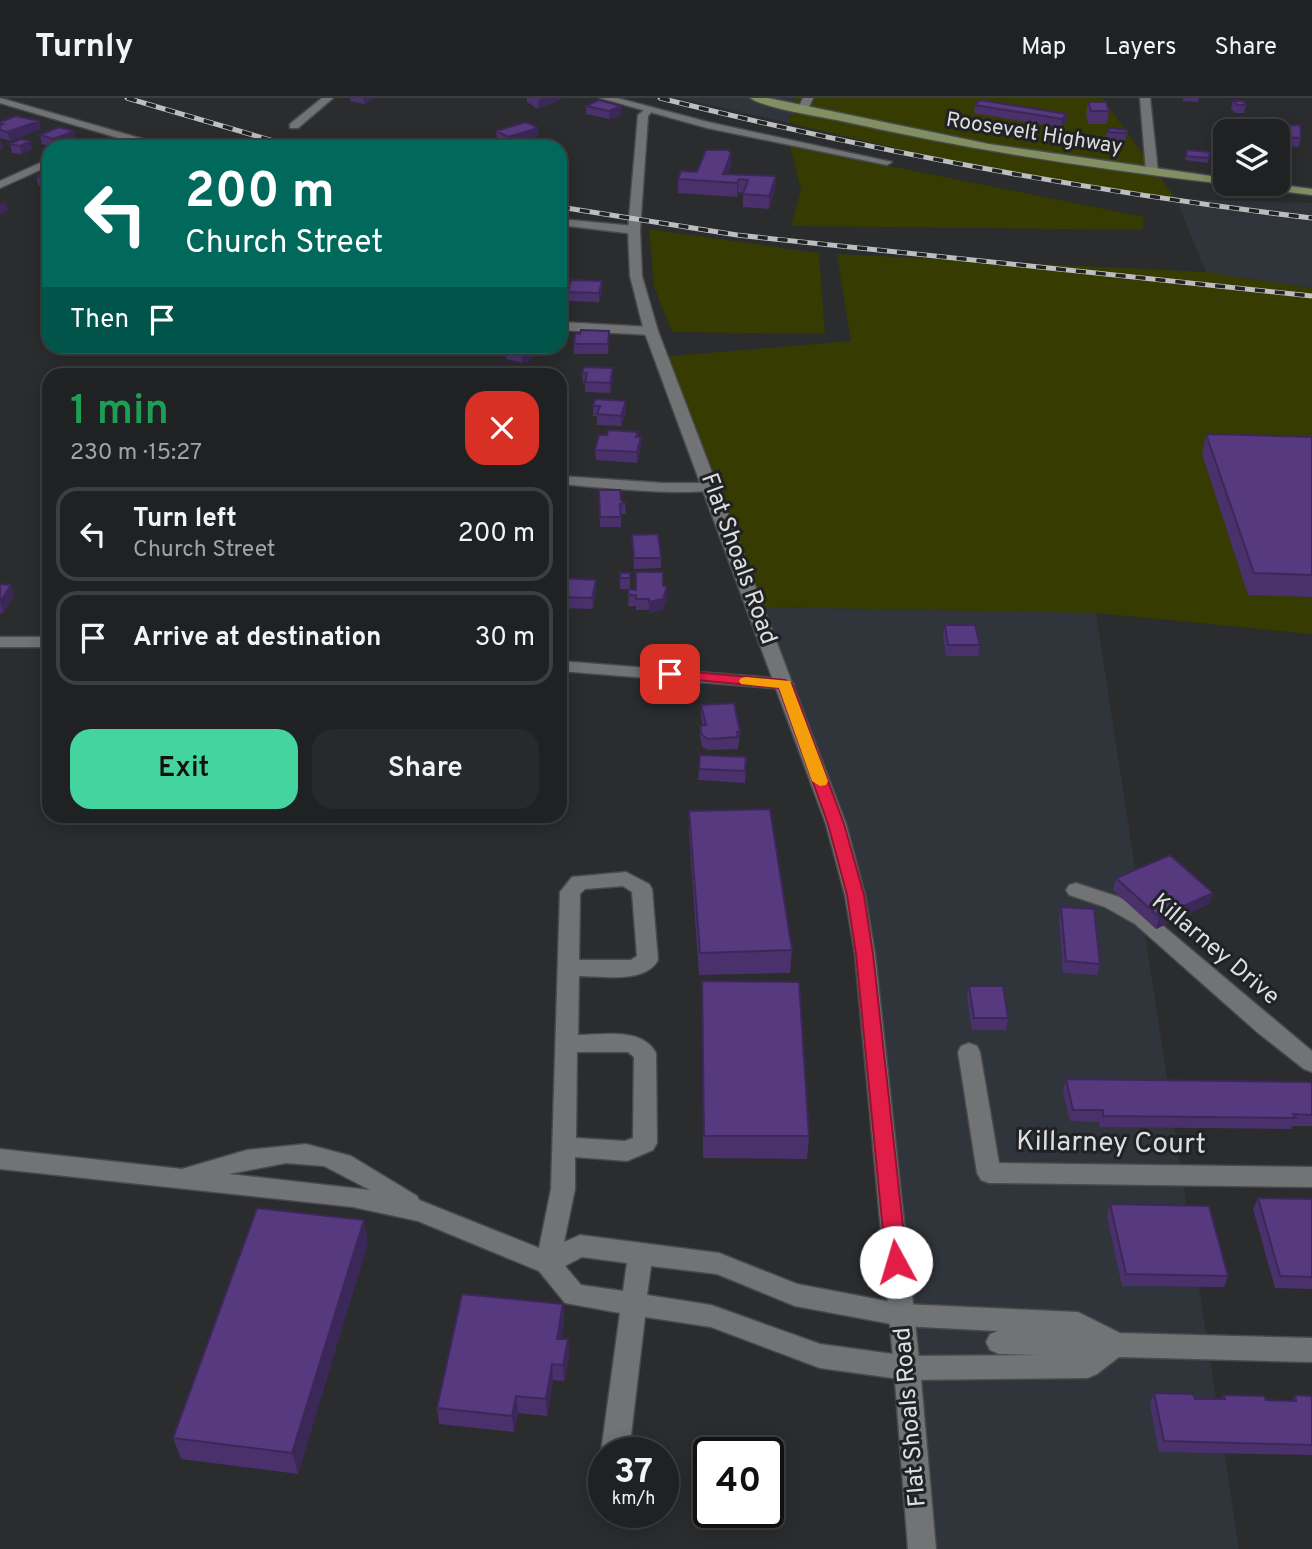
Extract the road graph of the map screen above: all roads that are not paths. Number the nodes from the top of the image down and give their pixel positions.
1 (328, 98) edge
2 (605, 98) edge
3 (755, 98) edge
4 (1145, 98) edge
5 (0, 100) edge
6 (806, 104) edge
7 (648, 110) junction
8 (294, 126) dead end
9 (114, 134) junction
10 (101, 140) edge
11 (135, 140) edge
12 (887, 162) dead end
13 (42, 165) edge
14 (1152, 172) junction
15 (1213, 180) edge
16 (0, 185) edge
17 (1290, 189) edge
18 (1312, 192) edge
19 (567, 223) edge
20 (634, 230) junction
21 (567, 326) edge
22 (651, 331) junction
23 (567, 480) edge
24 (711, 487) junction
25 (0, 642) edge
26 (42, 642) edge
27 (567, 667) edge
28 (785, 684) junction
29 (1076, 890) dead end
30 (568, 968) junction
31 (566, 1042) junction
32 (969, 1052) dead end
33 (1312, 1063) edge
34 (564, 1147) junction
35 (0, 1159) edge
36 (1312, 1177) edge
37 (180, 1178) junction
38 (421, 1211) junction
39 (640, 1254) junction
40 (548, 1262) junction
41 (633, 1304) junction
42 (902, 1315) junction
43 (998, 1343) junction
44 (1115, 1344) junction
45 (1312, 1350) edge
46 (907, 1368) junction
47 (617, 1437) edge
48 (922, 1549) edge

1 - 8 street
2 - 7 street
3 - 6 main road, Roosevelt Highway
4 - 14 street
5 - 9 street
6 - 14 main road, Roosevelt Highway
7 - 12 street
7 - 20 street, Flat Shoals Road
9 - 10 street
9 - 11 street
13 - 16 street
14 - 15 main road, Roosevelt Highway
17 - 18 main road
19 - 20 street
20 - 22 street, Flat Shoals Road
21 - 22 street
22 - 24 street, Flat Shoals Road
23 - 24 street
24 - 28 street, Flat Shoals Road
25 - 26 street
27 - 28 street
28 - 42 street, Flat Shoals Road
29 - 33 street, Killarney Drive
30 - 30 street
30 - 31 street
31 - 34 street
31 - 34 street
32 - 36 street, Killarney Court
34 - 40 street
35 - 37 street
37 - 38 street
37 - 38 street
38 - 40 street
39 - 40 street
39 - 41 street
39 - 42 street
40 - 41 street
41 - 46 street
41 - 47 street
42 - 43 street
42 - 46 street, Flat Shoals Road
43 - 44 street
43 - 44 street
43 - 46 street
44 - 45 street
46 - 48 street, Flat Shoals Road

